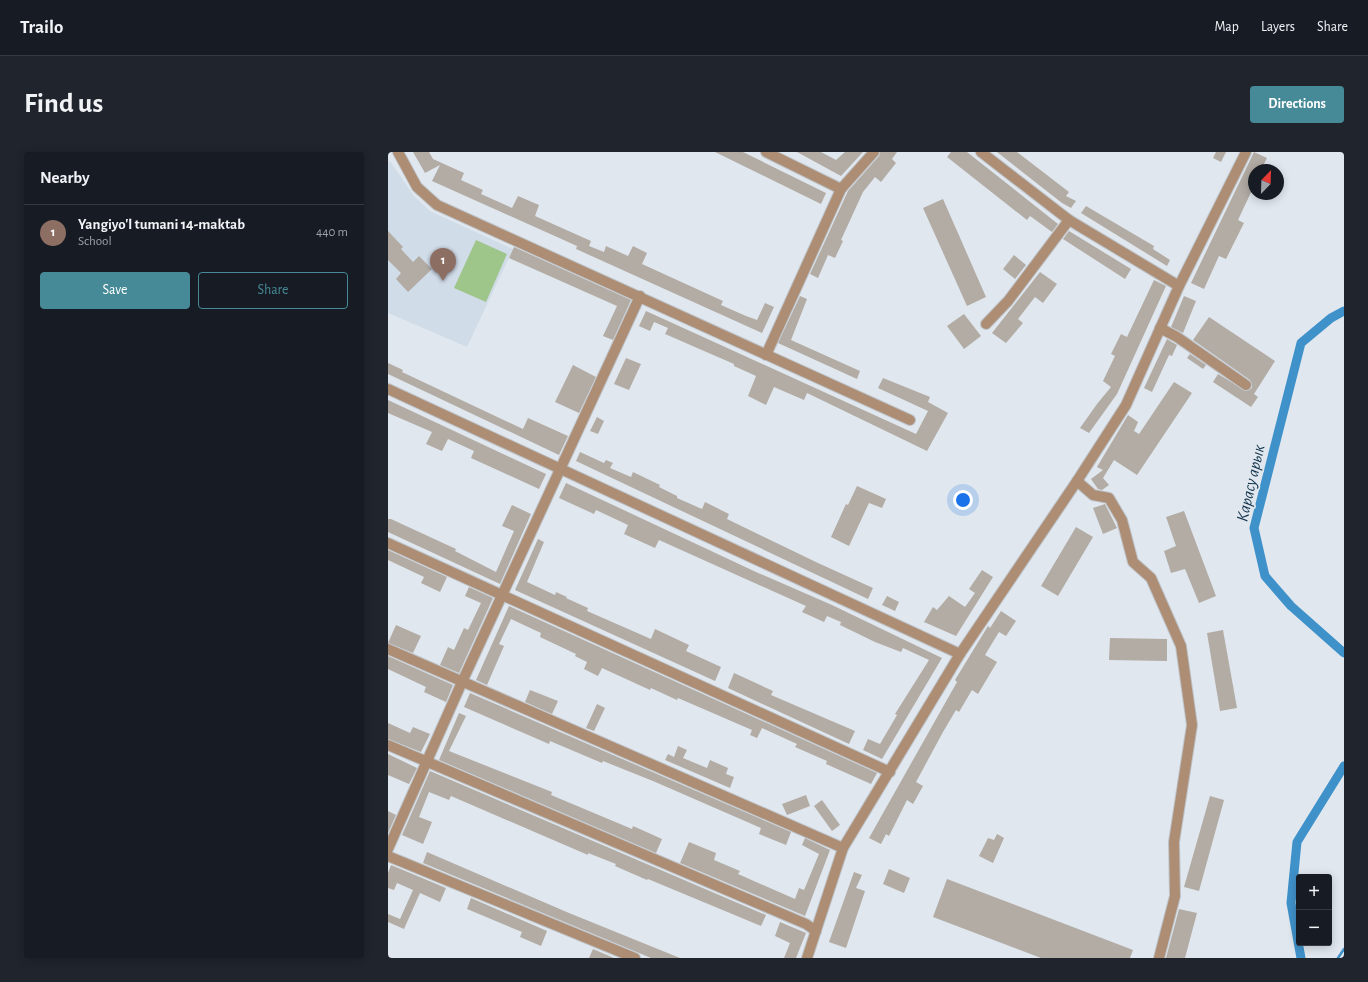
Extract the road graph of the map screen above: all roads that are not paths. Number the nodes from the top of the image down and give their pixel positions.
1 (398, 152) edge
2 (766, 152) edge
3 (874, 152) edge
4 (981, 152) edge
5 (1246, 152) edge
6 (841, 189) junction
7 (1069, 220) junction
8 (1179, 286) junction
9 (640, 296) junction
10 (986, 324) dead end
11 (1160, 328) junction
12 (766, 355) junction
13 (1246, 385) dead end
14 (388, 389) edge
15 (910, 420) dead end
16 (561, 468) junction
17 (1077, 481) junction
18 (388, 543) edge
19 (502, 596) junction
20 (388, 648) edge
21 (960, 654) junction
22 (462, 682) junction
23 (388, 745) edge
24 (425, 762) junction
25 (890, 772) junction
26 (843, 848) junction
27 (388, 849) edge
28 (388, 856) edge
29 (816, 931) junction
30 (635, 958) edge
31 (807, 958) edge
32 (1159, 958) edge

1 - 9 street
2 - 6 street
3 - 6 street
4 - 7 street
5 - 8 street
6 - 12 street
7 - 8 street
7 - 10 street
8 - 11 street
9 - 12 street
9 - 16 street
11 - 13 street
11 - 17 street
12 - 15 street
14 - 16 street
16 - 19 street
16 - 21 street
17 - 21 street
17 - 32 street
18 - 19 street
19 - 22 street
19 - 25 street
20 - 22 street
21 - 25 street
22 - 24 street
22 - 26 street
23 - 24 street
24 - 27 street
24 - 29 street
25 - 26 street
26 - 29 street
28 - 30 street
29 - 31 street

